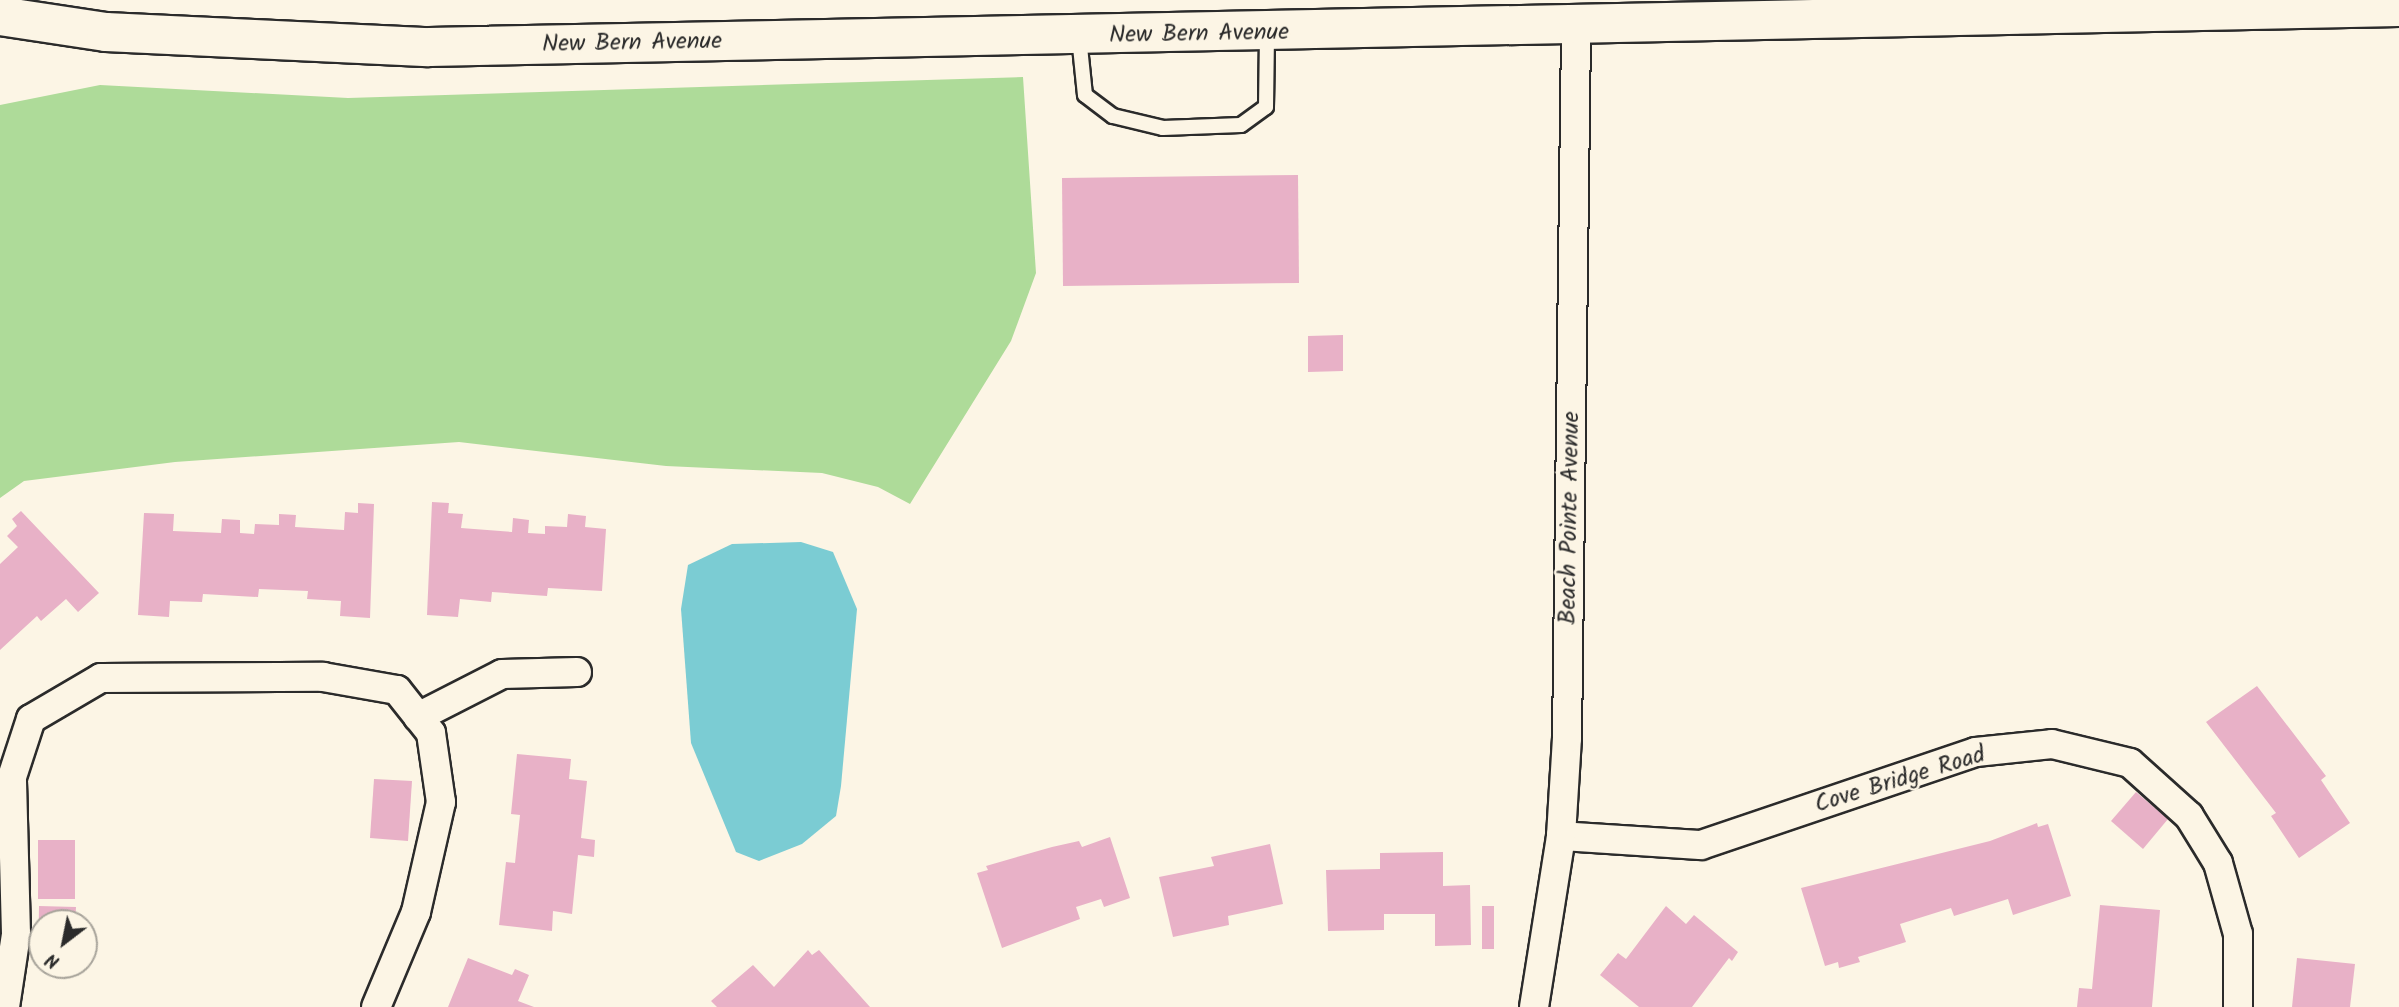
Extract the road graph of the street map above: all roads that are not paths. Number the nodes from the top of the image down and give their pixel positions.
1 (2399, 7) edge
2 (0, 16) edge
3 (1576, 27) junction
4 (1267, 33) junction
5 (1079, 36) junction
6 (577, 672) dead end
7 (418, 717) junction
8 (1561, 835) junction
9 (5, 1007) edge
10 (376, 1007) edge
11 (1534, 1007) edge
12 (2238, 1007) edge

1 - 3 main road, New Bern Avenue
2 - 5 main road, New Bern Avenue
3 - 4 main road, New Bern Avenue
3 - 8 street, Beach Pointe Avenue
4 - 5 main road, New Bern Avenue
4 - 5 lane
6 - 7 street
7 - 9 street
7 - 10 street
8 - 11 street, Beach Pointe Avenue
8 - 12 street, Cove Bridge Road

